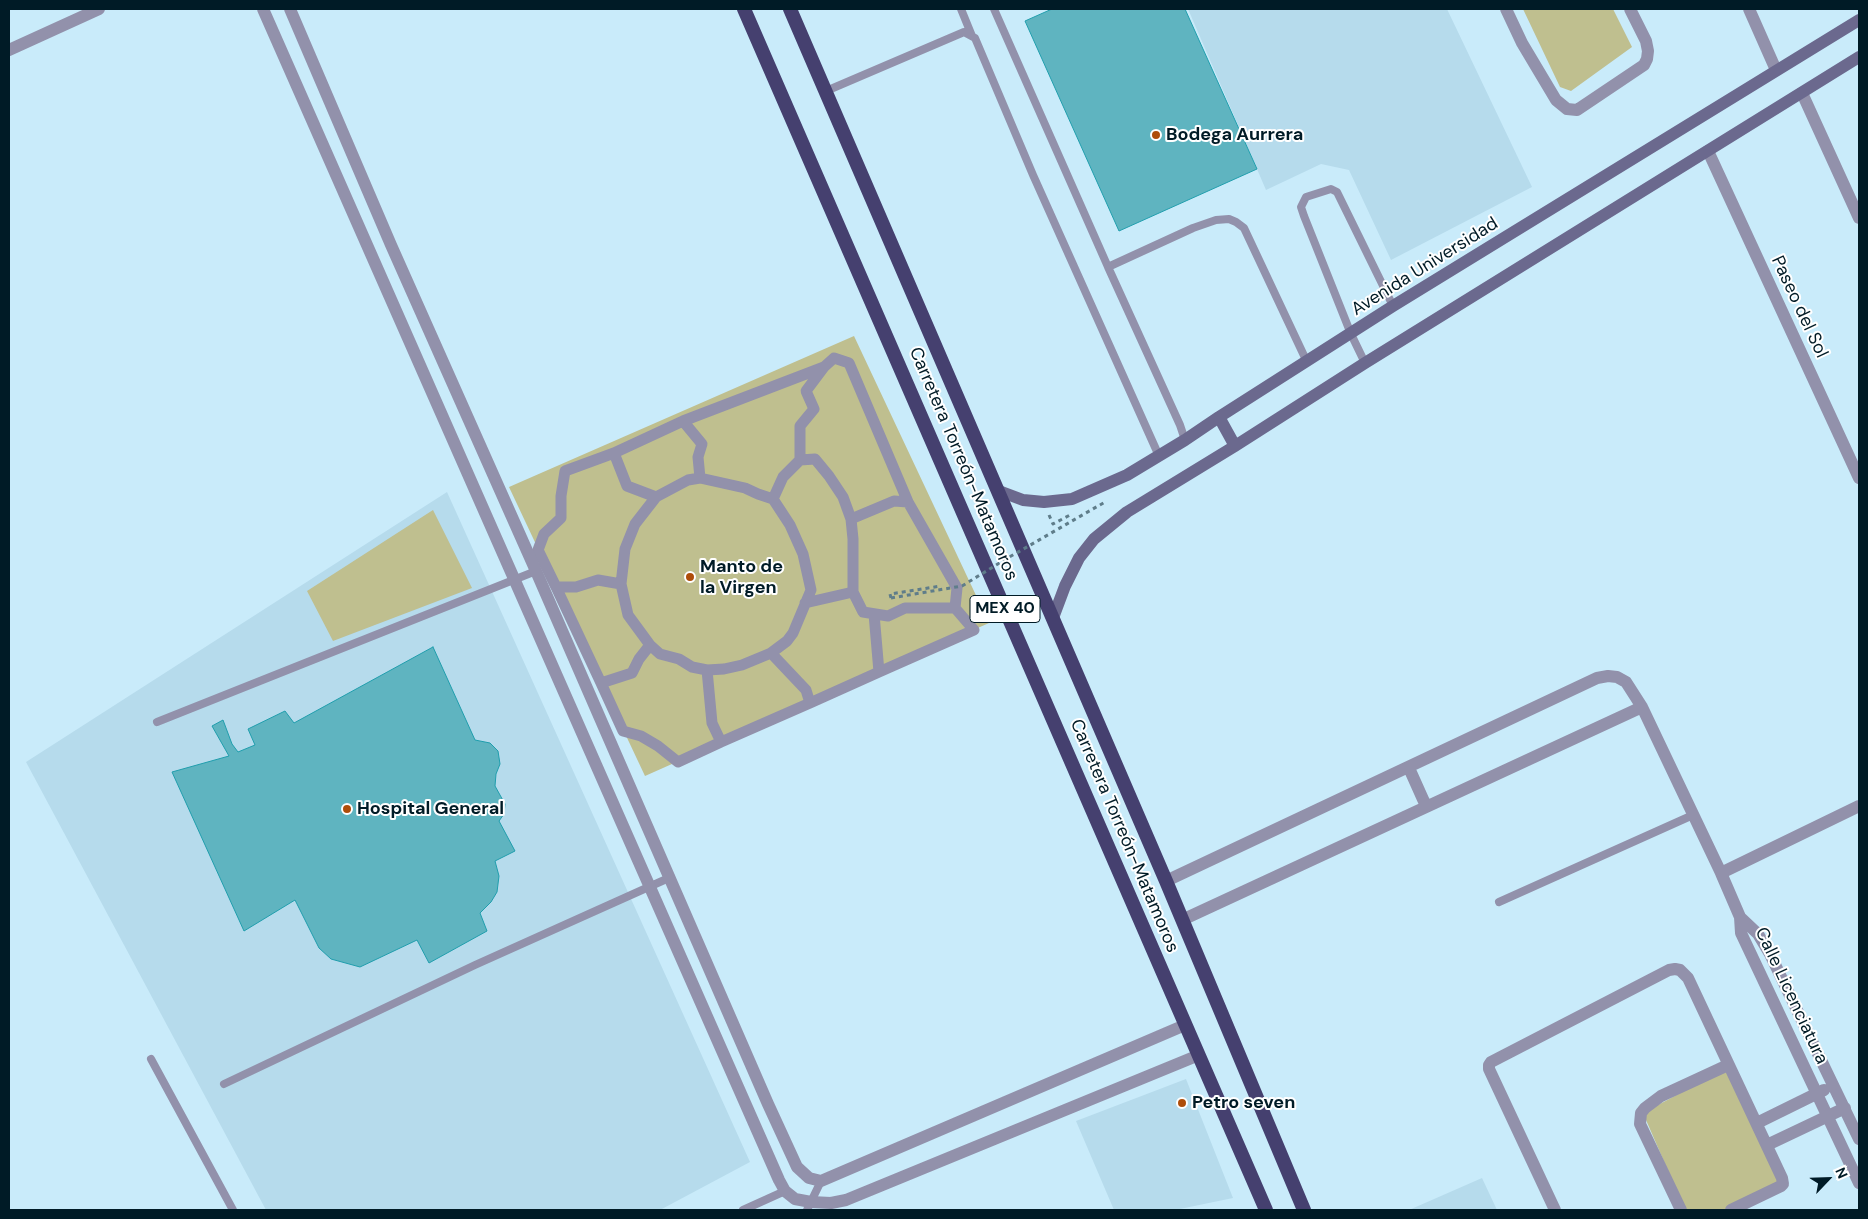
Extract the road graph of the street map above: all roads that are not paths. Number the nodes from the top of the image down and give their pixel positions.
1 (100, 9) edge
2 (263, 9) edge
3 (290, 9) edge
4 (744, 9) edge
5 (790, 9) edge
6 (960, 9) edge
7 (994, 9) edge
8 (1506, 9) edge
9 (1630, 9) edge
10 (1749, 9) edge
11 (1859, 20) edge
12 (972, 36) junction
13 (9, 50) edge
14 (1859, 56) edge
15 (1776, 70) junction
16 (826, 91) junction
17 (1802, 93) junction
18 (1708, 151) junction
19 (1859, 218) edge
20 (391, 246) junction
21 (371, 256) junction
22 (1108, 267) junction
23 (1393, 306) junction
24 (1351, 334) junction
25 (1307, 362) junction
26 (1365, 363) junction
27 (824, 367) junction
28 (1219, 418) junction
29 (683, 421) junction
30 (1186, 440) junction
31 (1236, 446) junction
32 (614, 453) junction
33 (1159, 456) junction
34 (800, 460) junction
35 (700, 478) junction
36 (1859, 478) edge
37 (999, 491) junction
38 (656, 497) junction
39 (773, 499) junction
40 (908, 502) junction
41 (851, 519) junction
42 (536, 571) junction
43 (515, 580) junction
44 (621, 584) junction
45 (556, 588) junction
46 (853, 592) junction
47 (805, 603) junction
48 (955, 608) junction
49 (874, 614) junction
50 (1053, 618) junction
51 (650, 646) junction
52 (771, 653) junction
53 (707, 670) junction
54 (879, 672) junction
55 (601, 683) junction
56 (810, 703) junction
57 (1642, 707) junction
58 (595, 708) junction
59 (575, 716) junction
60 (157, 722) dead end
61 (721, 742) junction
62 (1409, 768) junction
63 (1426, 806) junction
64 (1859, 806) edge
65 (1693, 815) junction
66 (1721, 873) junction
67 (671, 877) junction
68 (1166, 881) junction
69 (649, 886) junction
70 (1499, 902) dead end
71 (1740, 917) junction
72 (1182, 920) junction
73 (1185, 1025) junction
74 (1199, 1055) junction
75 (151, 1059) dead end
76 (1728, 1065) junction
77 (224, 1084) dead end
78 (1834, 1086) junction
79 (1817, 1094) junction
80 (1845, 1108) junction
81 (1828, 1116) junction
82 (1757, 1123) junction
83 (1859, 1139) edge
84 (1767, 1145) junction
85 (821, 1181) junction
86 (1859, 1183) edge
87 (785, 1191) junction
88 (809, 1206) edge
89 (233, 1210) edge
90 (743, 1210) edge
91 (1266, 1210) edge
92 (1304, 1210) edge
93 (1555, 1210) edge
94 (1681, 1210) edge
95 (1731, 1210) edge

1 - 13 street
2 - 21 street
3 - 20 street
4 - 73 highway, Carretera Torreón-Matamoros / MEX 40
5 - 16 highway, MEX 40
6 - 12 lane
7 - 22 lane
8 - 9 street
10 - 15 street
11 - 15 main road, Avenida Universidad
12 - 16 lane
12 - 33 lane
14 - 17 main road
15 - 23 main road, Avenida Universidad
16 - 37 highway, MEX 40
17 - 18 main road
17 - 19 street
18 - 26 main road
18 - 36 street, Paseo del Sol
20 - 21 street
20 - 42 street
21 - 43 street
22 - 25 lane
22 - 30 lane
23 - 24 main road, Avenida Universidad
23 - 24 lane
24 - 25 main road, Avenida Universidad
24 - 26 lane
25 - 28 main road, Avenida Universidad
26 - 31 main road
27 - 29 street
27 - 34 street
27 - 40 street
28 - 30 main road, Avenida Universidad
28 - 31 main road
29 - 32 street
29 - 35 street
30 - 33 main road, Avenida Universidad
31 - 50 main road
32 - 38 street
32 - 45 street
33 - 37 main road, Avenida Universidad
34 - 39 street
34 - 41 street
35 - 38 street
35 - 39 street
37 - 50 highway, MEX 40
38 - 44 street
39 - 47 street
40 - 41 street
40 - 48 street
41 - 46 street
42 - 43 lane
42 - 58 street
43 - 59 street
43 - 60 lane
44 - 45 street
44 - 51 street
45 - 55 street
46 - 47 street
46 - 49 street
47 - 52 street
48 - 49 street
48 - 54 street
49 - 54 street
50 - 68 highway, MEX 40
51 - 53 street
51 - 55 street
52 - 53 street
52 - 56 street
53 - 61 street
54 - 56 street
55 - 61 street
56 - 61 street
57 - 62 street
57 - 63 street
57 - 65 street
58 - 59 street
58 - 67 street
59 - 69 street
62 - 63 street
62 - 68 street
63 - 72 street
64 - 66 street
65 - 66 street
65 - 70 lane
66 - 71 street
67 - 69 lane
67 - 85 street
68 - 72 highway, MEX 40
69 - 77 lane
69 - 87 street
71 - 78 street, Calle Licenciatura
71 - 79 street, Calle Licenciatura
72 - 92 highway, MEX 40
73 - 74 highway, Carretera Torreón-Matamoros / MEX 40
73 - 85 street
74 - 88 street
74 - 91 highway, Carretera Torreón-Matamoros / MEX 40
75 - 89 lane
76 - 82 street
76 - 93 street
76 - 94 street
78 - 79 street
78 - 80 street, Calle Licenciatura
79 - 81 street, Calle Licenciatura
79 - 82 street
80 - 81 street
80 - 83 street, Calle Licenciatura
81 - 84 street
81 - 86 street, Calle Licenciatura
82 - 84 street
84 - 95 street
85 - 88 lane
87 - 88 street
87 - 90 lane

